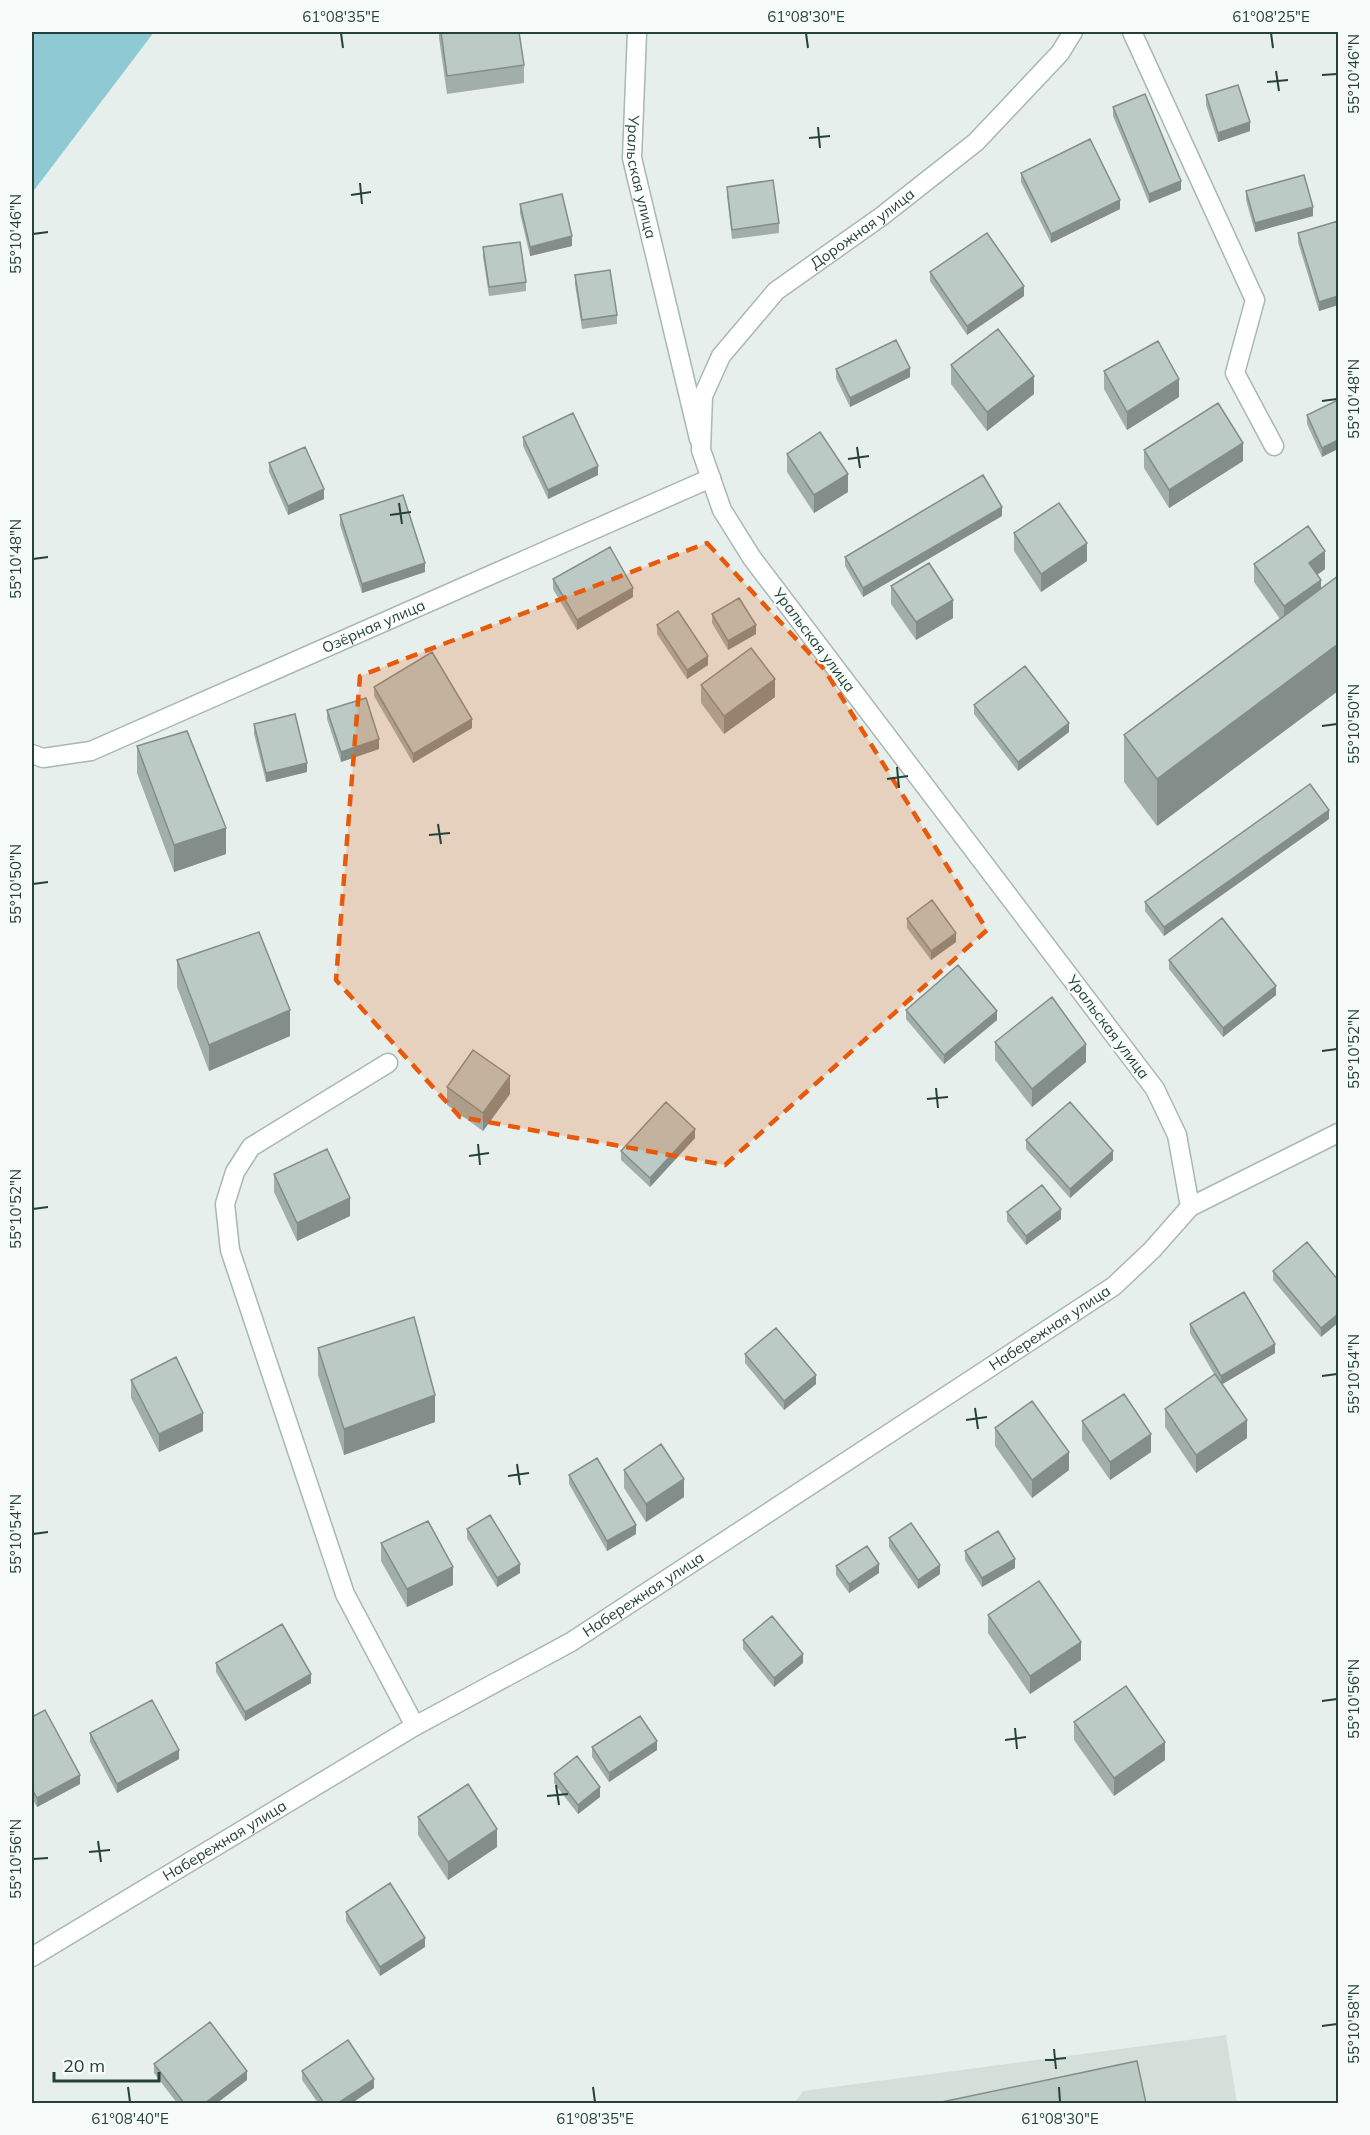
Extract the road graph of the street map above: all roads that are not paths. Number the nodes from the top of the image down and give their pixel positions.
1 (637, 32) edge
2 (1073, 32) edge
3 (1132, 32) edge
4 (1274, 446) dead end
5 (701, 450) junction
6 (711, 478) junction
7 (32, 754) edge
8 (388, 1063) dead end
9 (1338, 1134) edge
10 (1190, 1207) junction
11 (415, 1726) junction
12 (32, 1957) edge

1 - 5 street, Уральская улица
2 - 5 street, Дорожная улица
3 - 4 street
5 - 6 street, Уральская улица
6 - 7 street, Озёрная улица
6 - 10 street, Уральская улица
8 - 11 street
9 - 10 street
10 - 11 street, Набережная улица
11 - 12 street, Набережная улица

